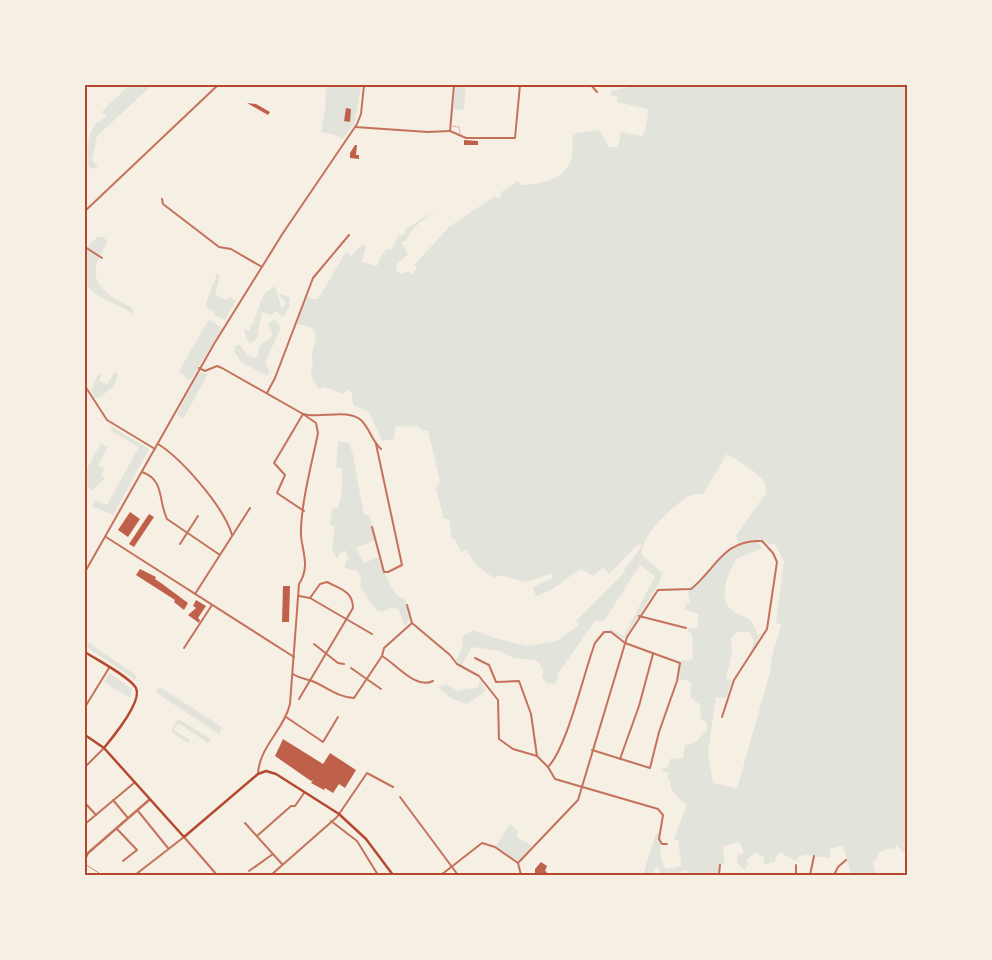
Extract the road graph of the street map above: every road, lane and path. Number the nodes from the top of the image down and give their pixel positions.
1 (218, 85) edge
2 (364, 85) edge
3 (454, 85) edge
4 (520, 85) edge
5 (591, 85) edge
6 (597, 92) dead end
7 (451, 126) junction
8 (355, 127) junction
9 (450, 131) junction
10 (460, 134) junction
11 (162, 199) dead end
12 (85, 211) edge
13 (349, 235) dead end
14 (85, 247) edge
15 (102, 258) dead end
16 (262, 267) junction
17 (86, 330) edge
18 (85, 337) edge
19 (199, 368) junction
20 (85, 386) edge
21 (267, 393) junction
22 (303, 414) junction
23 (158, 444) junction
24 (376, 444) junction
25 (381, 449) dead end
26 (154, 450) junction
27 (142, 472) junction
28 (250, 508) dead end
29 (304, 511) junction
30 (198, 516) dead end
31 (372, 528) dead end
32 (188, 534) junction
33 (232, 534) junction
34 (106, 537) junction
35 (180, 544) dead end
36 (220, 555) junction
37 (85, 572) edge
38 (195, 594) junction
39 (299, 596) junction
40 (310, 598) junction
41 (212, 605) junction
42 (407, 605) dead end
43 (639, 616) junction
44 (346, 619) junction
45 (412, 623) junction
46 (686, 628) dead end
47 (372, 634) dead end
48 (625, 643) junction
49 (314, 644) dead end
50 (184, 648) dead end
51 (85, 652) edge
52 (326, 653) junction
53 (653, 654) junction
54 (382, 656) junction
55 (294, 657) junction
56 (475, 658) dead end
57 (344, 664) dead end
58 (108, 668) junction
59 (351, 668) dead end
60 (293, 674) junction
61 (366, 678) junction
62 (310, 680) junction
63 (433, 681) dead end
64 (381, 689) dead end
65 (299, 699) dead end
66 (85, 707) edge
67 (286, 717) junction
68 (338, 717) dead end
69 (722, 717) dead end
70 (85, 735) edge
71 (104, 748) junction
72 (592, 750) junction
73 (537, 756) junction
74 (620, 759) junction
75 (548, 766) junction
76 (85, 768) edge
77 (258, 774) junction
78 (134, 783) junction
79 (393, 788) dead end
80 (581, 788) junction
81 (305, 792) junction
82 (400, 797) dead end
83 (114, 800) junction
84 (149, 800) junction
85 (85, 803) edge
86 (138, 811) junction
87 (339, 814) junction
88 (96, 815) junction
89 (129, 818) junction
90 (331, 821) junction
91 (245, 823) dead end
92 (85, 824) edge
93 (117, 829) junction
94 (257, 836) junction
95 (184, 837) junction
96 (667, 844) dead end
97 (168, 848) junction
98 (273, 854) junction
99 (814, 856) dead end
100 (85, 859) edge
101 (846, 860) dead end
102 (123, 861) dead end
103 (518, 863) junction
104 (796, 864) dead end
105 (282, 865) junction
106 (720, 865) dead end
107 (452, 866) junction
108 (249, 871) dead end
109 (135, 875) edge
110 (217, 875) edge
111 (271, 875) edge
112 (378, 875) edge
113 (393, 875) edge
114 (441, 875) edge
115 (458, 875) edge
116 (521, 875) edge
117 (718, 875) edge
118 (796, 875) edge
119 (810, 875) edge
120 (834, 875) edge

1 - 12 street
2 - 8 street
3 - 7 street
4 - 10 street
5 - 6 street
7 - 9 street
7 - 10 lane
8 - 9 street
8 - 16 street
9 - 10 street
11 - 16 street
13 - 21 street
14 - 15 street
16 - 19 street
17 - 18 street
19 - 21 street
19 - 23 street
20 - 26 street
21 - 22 street
22 - 24 street
22 - 29 street
22 - 29 street
23 - 26 street
23 - 33 street
24 - 25 street
24 - 31 street
26 - 27 street
27 - 32 street
27 - 34 street
28 - 33 street
29 - 39 street
30 - 32 street
32 - 35 street
32 - 36 street
33 - 36 street
34 - 37 street
34 - 38 street
36 - 38 street
38 - 41 street
39 - 40 street
39 - 55 street
40 - 44 street
40 - 44 street
41 - 50 street
41 - 55 street
42 - 45 street
43 - 46 street
43 - 48 street
43 - 69 street
44 - 47 street
44 - 52 street
45 - 54 street
45 - 73 street
48 - 53 street
48 - 72 street
48 - 75 street
49 - 52 street
51 - 58 main road
52 - 57 street
52 - 62 street
53 - 74 street
53 - 74 street
54 - 61 street
54 - 63 street
55 - 60 street
56 - 73 street
58 - 66 street
58 - 71 main road
59 - 61 street
60 - 62 street
60 - 67 street
61 - 62 street
61 - 64 street
62 - 65 street
67 - 68 street
67 - 77 street
70 - 71 main road
71 - 76 street
71 - 78 main road
72 - 74 street
72 - 80 street
73 - 75 street
75 - 80 street
77 - 81 main road
77 - 95 main road
78 - 83 street
78 - 84 main road
79 - 87 street
80 - 96 street
80 - 103 street
81 - 87 main road
81 - 94 street
82 - 107 street
83 - 88 street
83 - 89 street
84 - 86 street
84 - 95 main road
85 - 88 street
86 - 89 street
86 - 97 street
87 - 90 street
87 - 113 main road
88 - 92 street
89 - 93 street
90 - 105 street
90 - 112 street
91 - 94 street
93 - 100 street
93 - 102 street
94 - 98 street
95 - 97 street
95 - 110 street
97 - 109 street
98 - 105 street
98 - 108 street
99 - 119 street
101 - 120 street
103 - 107 street
103 - 116 street
104 - 118 street
105 - 111 street
106 - 117 street
107 - 114 street
107 - 115 street

